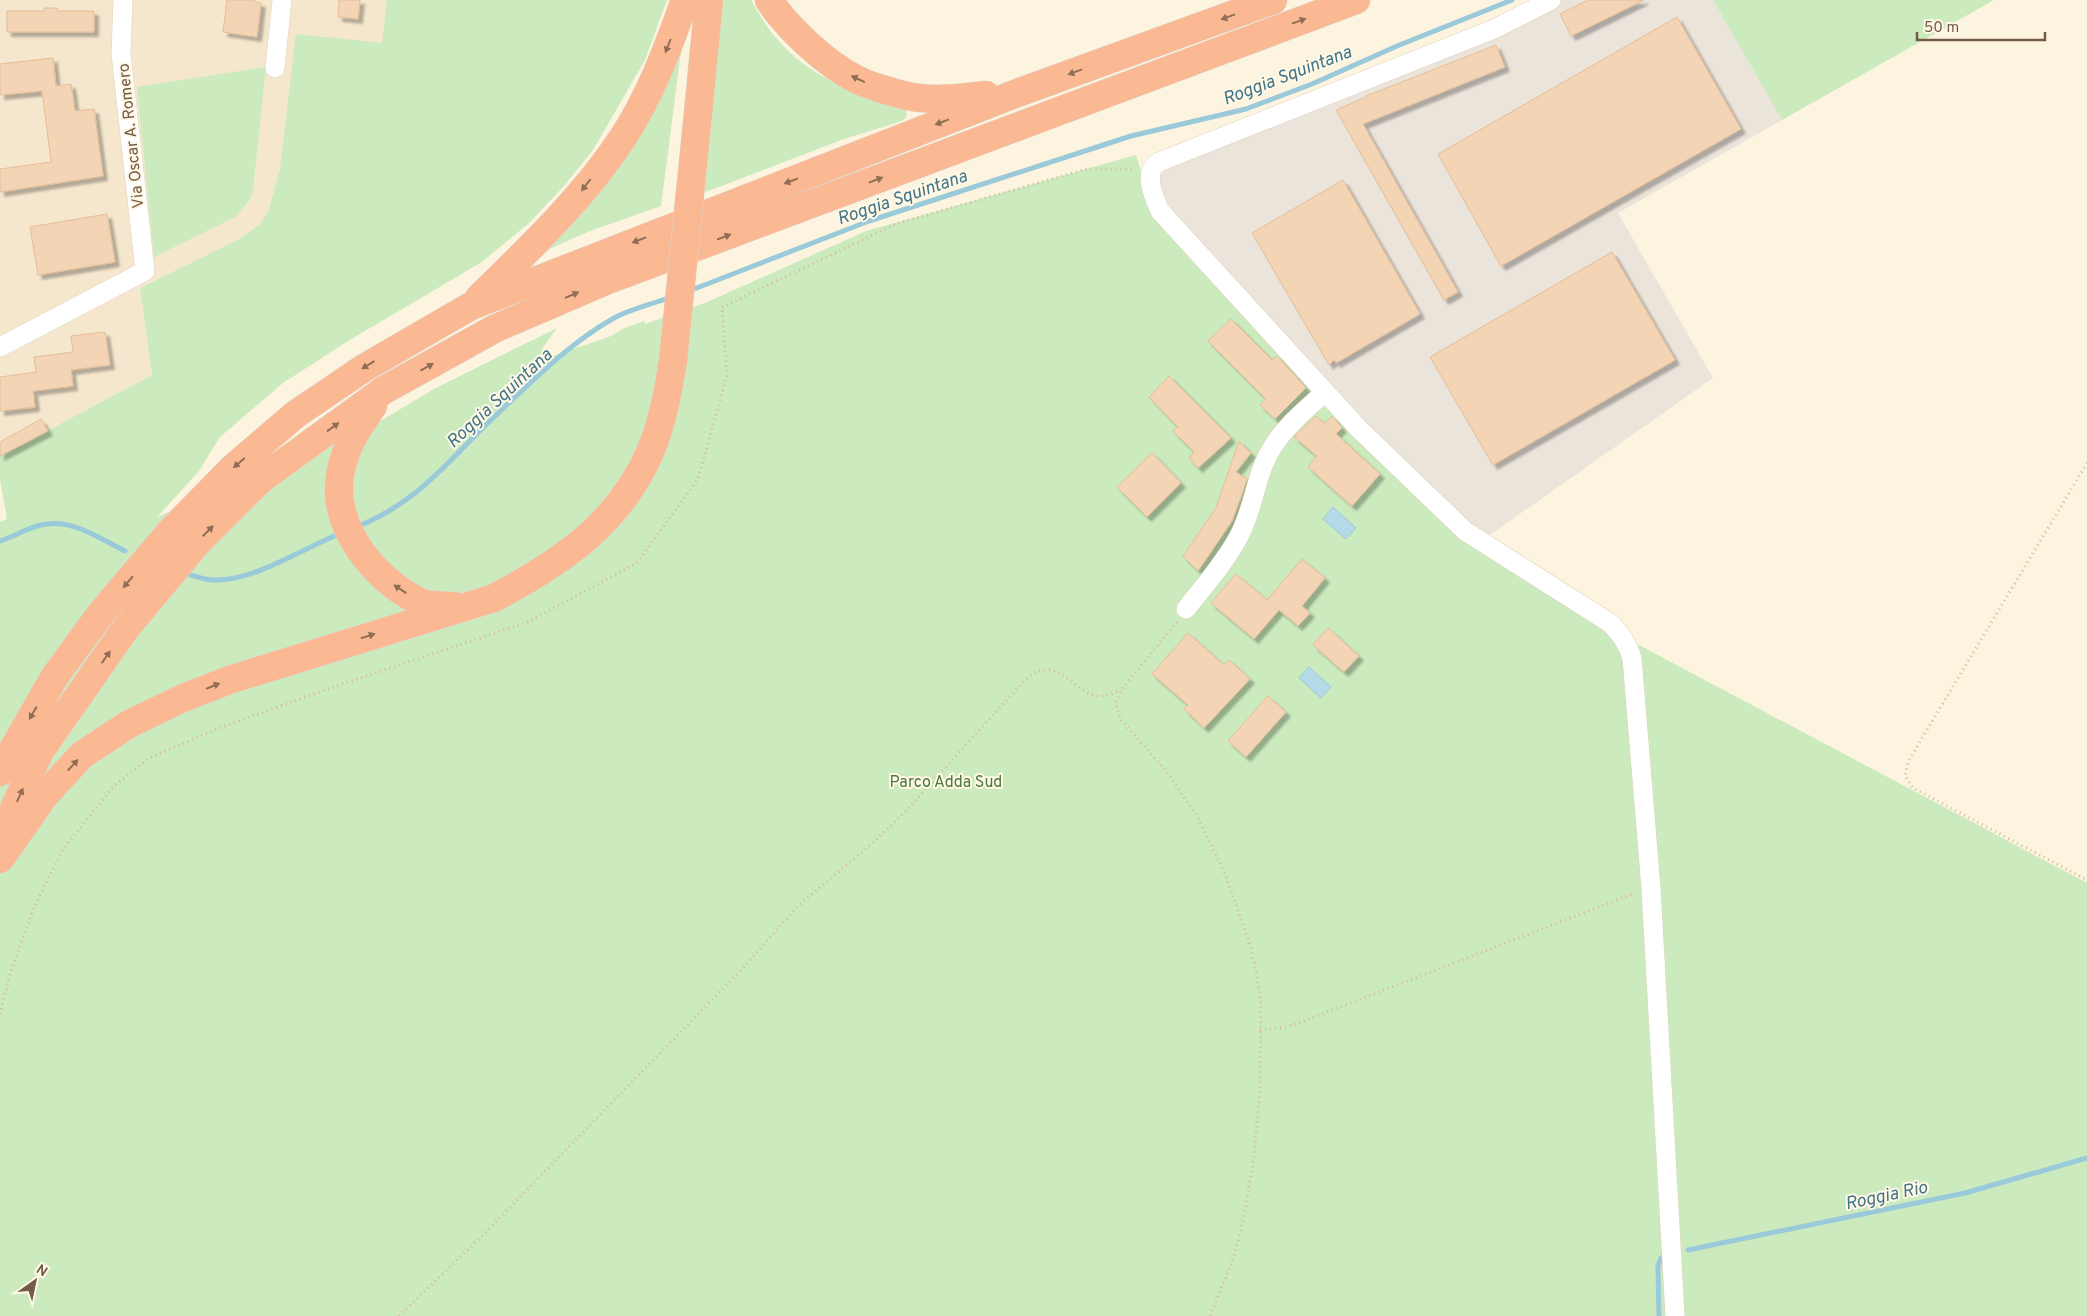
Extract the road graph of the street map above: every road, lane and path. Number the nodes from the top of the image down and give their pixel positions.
1 (123, 0) edge
2 (282, 0) edge
3 (684, 0) edge
4 (708, 0) edge
5 (769, 0) edge
6 (1273, 0) edge
7 (1356, 0) edge
8 (1551, 0) edge
9 (275, 68) dead end
10 (1020, 92) junction
11 (1152, 169) junction
12 (471, 306) junction
13 (0, 347) edge
14 (384, 390) junction
15 (1325, 392) junction
16 (2087, 463) edge
17 (462, 607) junction
18 (1186, 609) joint
19 (1121, 690) junction
20 (0, 772) edge
21 (0, 839) edge
22 (0, 859) edge
23 (2087, 880) edge
24 (1651, 888) junction
25 (0, 1014) edge
26 (1260, 1030) junction
27 (399, 1316) edge
28 (1210, 1316) edge
29 (1675, 1316) edge

1 - 13 street, Via Oscar A. Romero
2 - 9 street
3 -> 12 highway
4 - 17 highway, bridge
10 -> 5 highway
6 -> 10 highway
14 -> 7 highway
8 - 11 street
10 -> 12 highway
11 - 15 street
11 - 25 path
12 -> 20 highway
17 -> 14 highway
21 -> 14 highway
15 - 18 street
15 - 24 street
16 - 23 path
22 -> 17 highway
18 - 19 path
19 - 26 path
19 - 27 path
24 - 26 path
24 - 29 street
26 - 28 path

